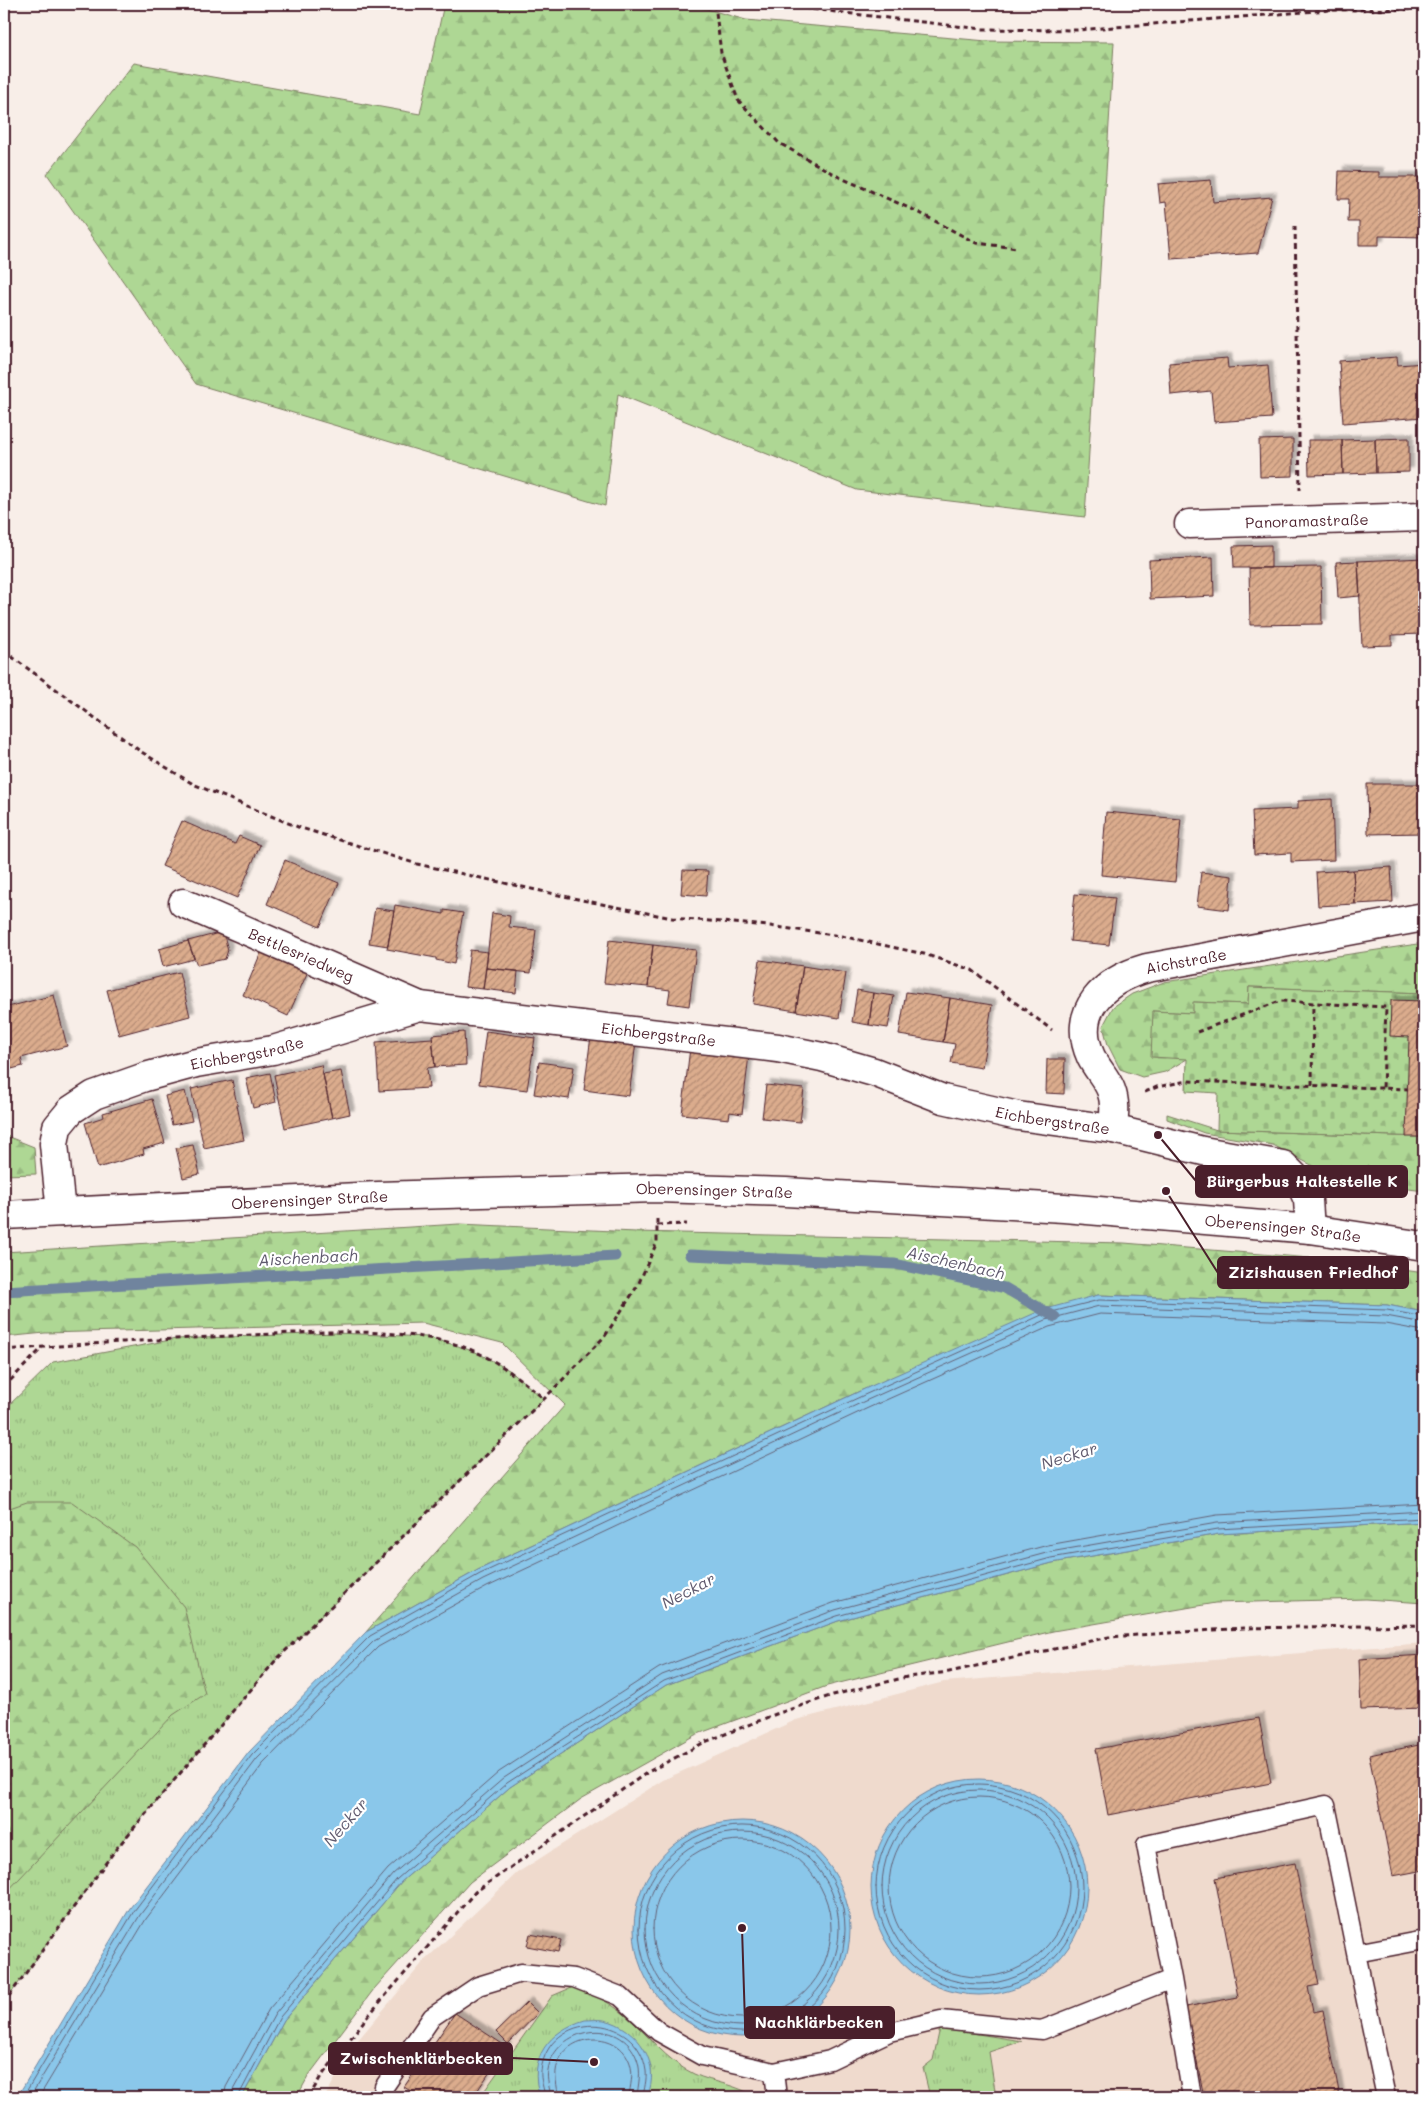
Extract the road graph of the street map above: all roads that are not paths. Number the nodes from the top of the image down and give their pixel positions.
1 (1424, 517) edge
2 (1189, 524) dead end
3 (183, 902) dead end
4 (1424, 917) edge
5 (420, 1006) junction
6 (1114, 1117) junction
7 (61, 1212) junction
8 (4, 1215) edge
9 (1310, 1229) junction
10 (1424, 1246) edge
11 (1424, 1940) edge
12 (1356, 1953) junction
13 (1172, 1978) junction
14 (774, 2072) junction
15 (382, 2097) edge
16 (777, 2097) edge
17 (1192, 2097) edge
18 (1386, 2097) edge

1 - 2 street, Panoramastraße
3 - 5 street, Bettlesriedweg
4 - 6 street, Aichstraße
5 - 6 street, Eichbergstraße
5 - 7 street, Eichbergstraße
6 - 9 street, Eichbergstraße
7 - 8 street, Oberensinger Straße
7 - 9 street, Oberensinger Straße
9 - 10 street, Oberensinger Straße
11 - 12 lane
12 - 13 lane
12 - 18 lane
13 - 14 lane
13 - 17 lane
14 - 15 lane
14 - 16 lane

